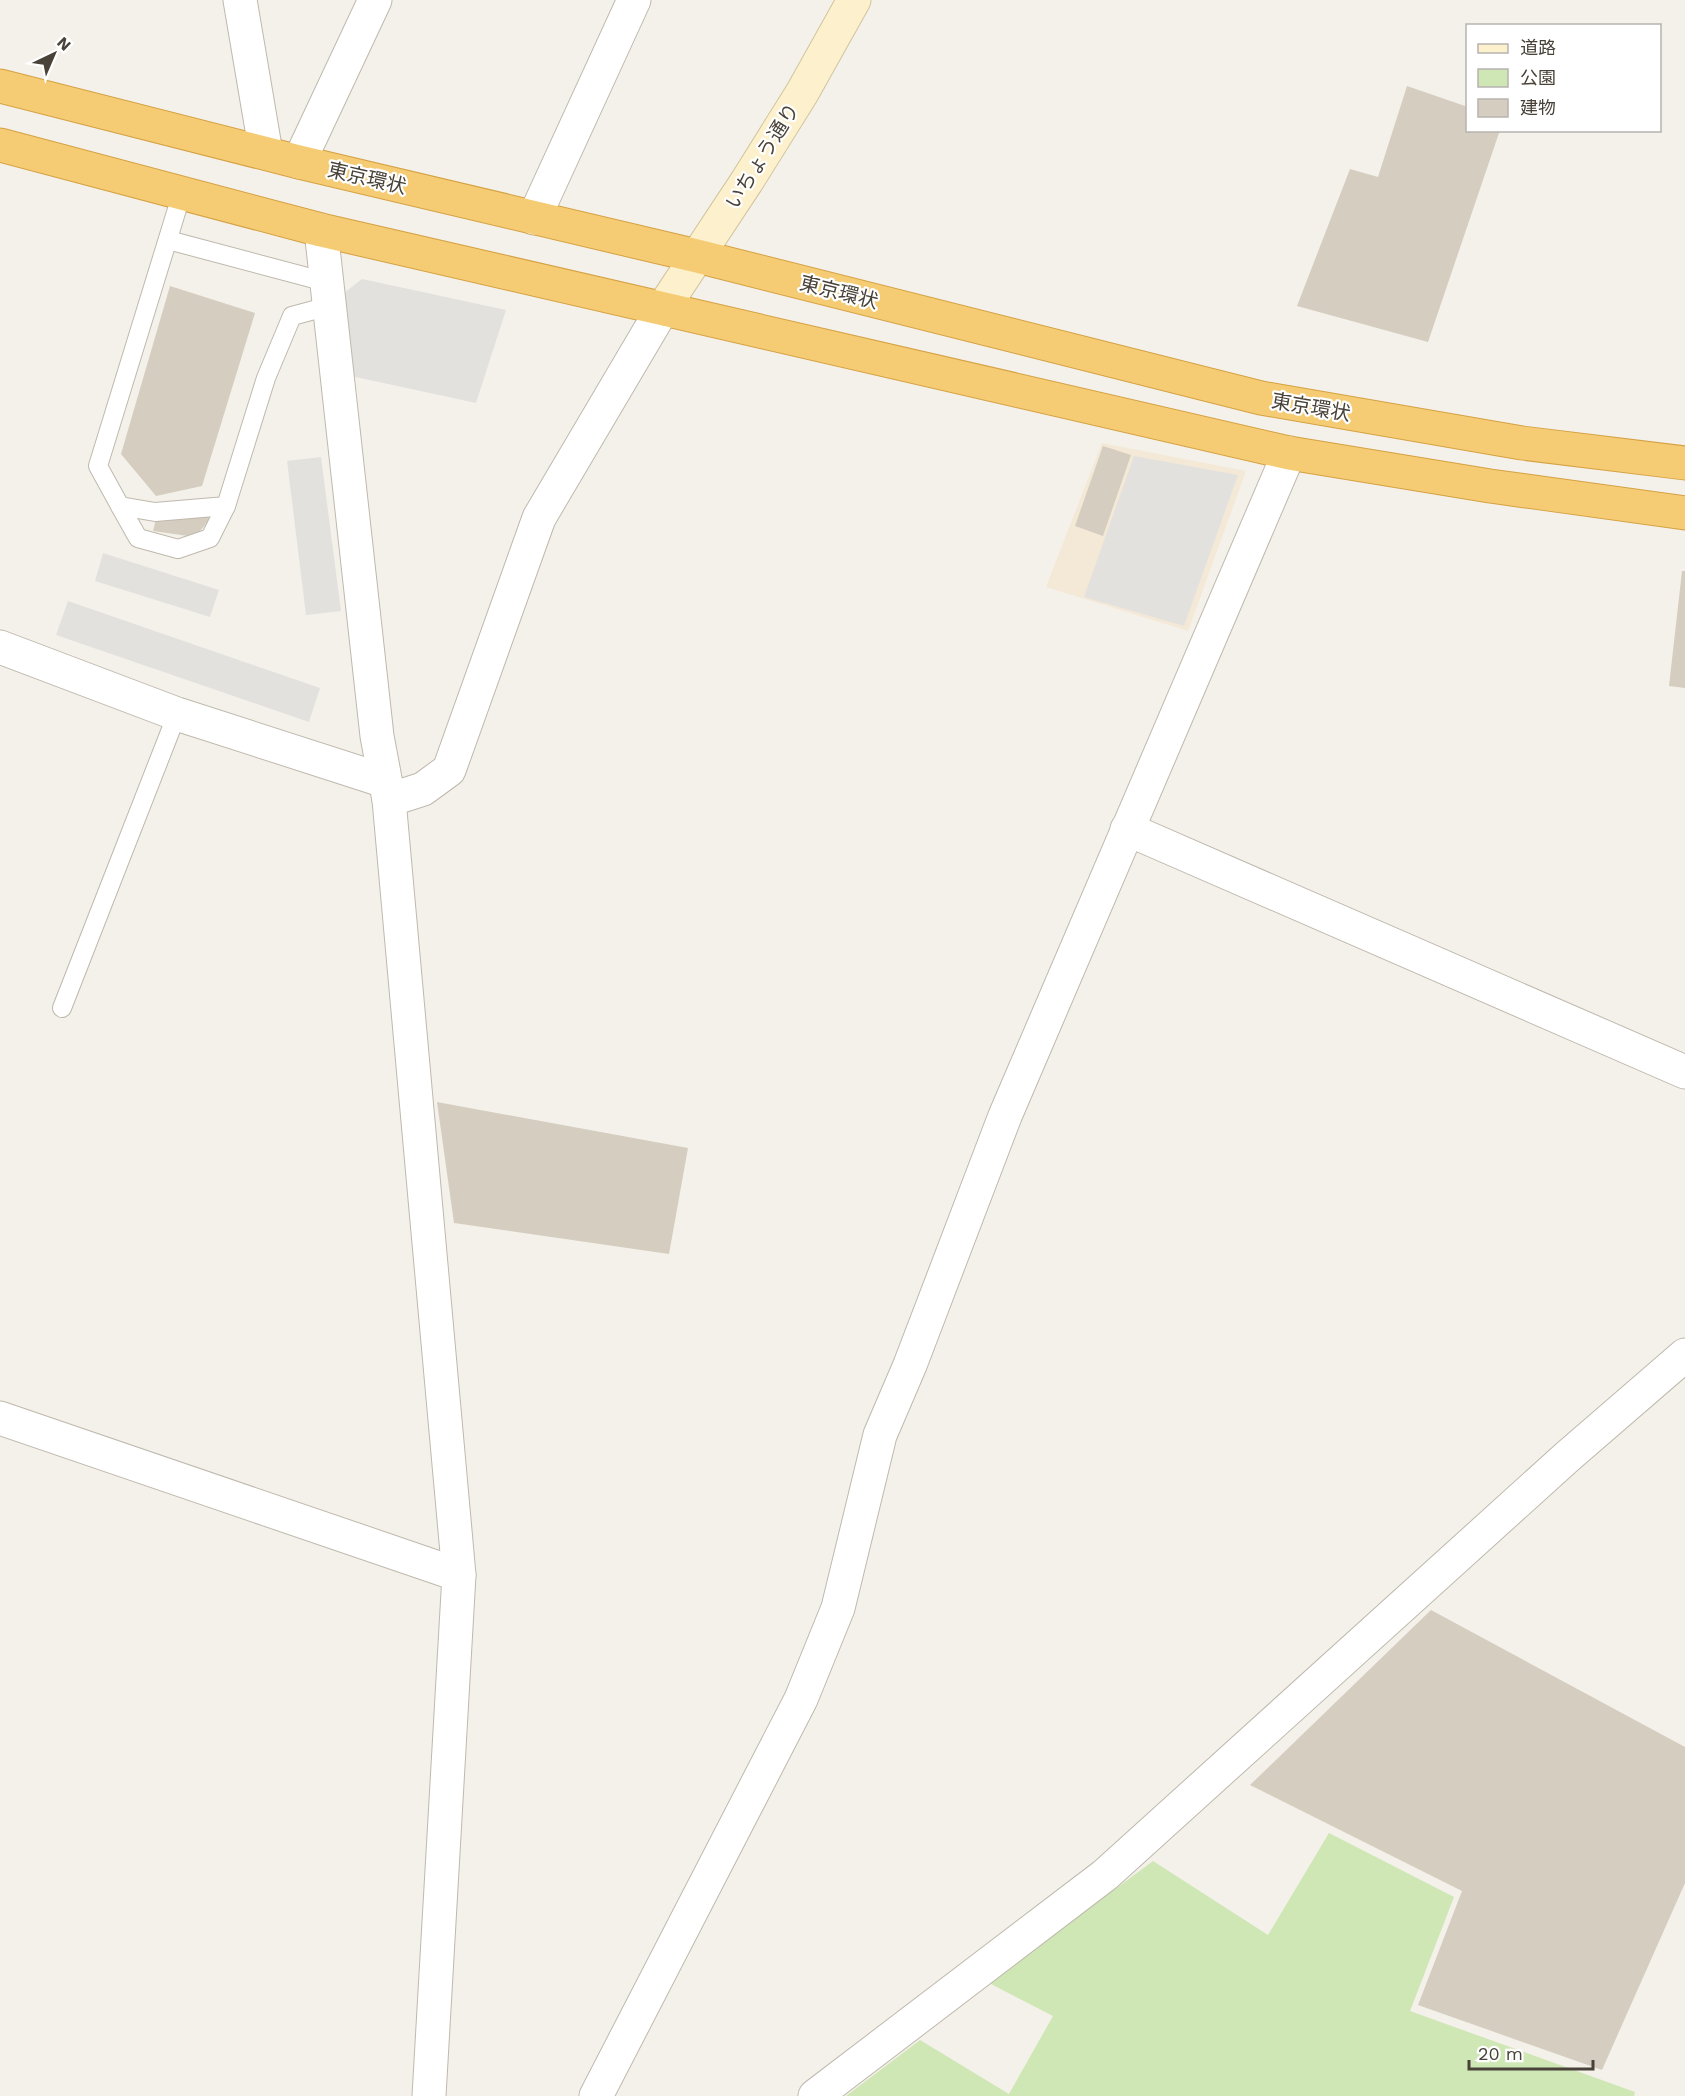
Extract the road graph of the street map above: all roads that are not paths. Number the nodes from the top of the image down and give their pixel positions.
1 (375, 0) edge
2 (634, 0) edge
3 (854, 0) edge
4 (245, 4) edge
5 (7, 83) edge
6 (0, 145) edge
7 (266, 153) junction
8 (299, 162) junction
9 (182, 194) junction
10 (534, 218) junction
11 (321, 230) junction
12 (168, 240) junction
13 (697, 256) junction
14 (327, 294) junction
15 (663, 308) junction
16 (1289, 453) junction
17 (1685, 463) edge
18 (120, 506) junction
19 (226, 506) junction
20 (1685, 513) edge
21 (0, 647) edge
22 (177, 714) junction
23 (387, 790) junction
24 (1127, 829) junction
25 (62, 1008) dead end
26 (1685, 1072) edge
27 (1685, 1355) edge
28 (0, 1418) edge
29 (459, 1575) junction
30 (429, 2096) edge
31 (596, 2096) edge
32 (815, 2096) edge

1 - 8 street
2 - 10 street
3 - 13 street, いちょう通り
4 - 7 street
5 - 7 highway, 東京環状
6 - 9 highway
7 - 8 highway, 東京環状
8 - 10 highway, 東京環状
9 - 11 highway
9 - 12 lane
10 - 13 highway, 東京環状
11 - 14 street
11 - 15 highway
12 - 14 lane
12 - 18 lane
13 - 15 street, いちょう通り
13 - 17 highway, 東京環状
14 - 19 lane
14 - 23 street
15 - 16 highway
15 - 23 street
16 - 20 highway
16 - 24 street
18 - 19 lane
18 - 19 lane
21 - 22 street
22 - 23 street
22 - 25 lane
23 - 29 street
24 - 26 street
24 - 31 street
27 - 32 street
28 - 29 street
29 - 30 street

